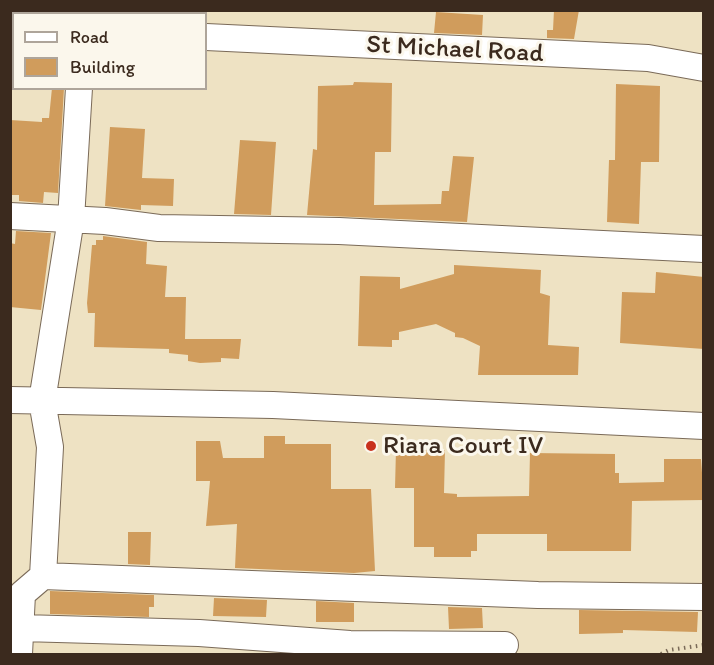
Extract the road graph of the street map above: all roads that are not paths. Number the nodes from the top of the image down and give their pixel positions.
1 (207, 37) edge
2 (704, 68) edge
3 (79, 90) edge
4 (10, 216) edge
5 (71, 219) junction
6 (704, 249) edge
7 (10, 400) edge
8 (42, 401) junction
9 (704, 426) edge
10 (43, 576) junction
11 (16, 594) edge
12 (704, 597) edge
13 (22, 628) junction
14 (505, 645) dead end
15 (19, 654) edge

1 - 2 street, St Michael Road
3 - 5 street
4 - 5 street
5 - 6 street
5 - 8 street
7 - 8 street
8 - 9 street
8 - 10 street
10 - 11 street
10 - 12 street
11 - 13 street
13 - 14 street
13 - 15 street

